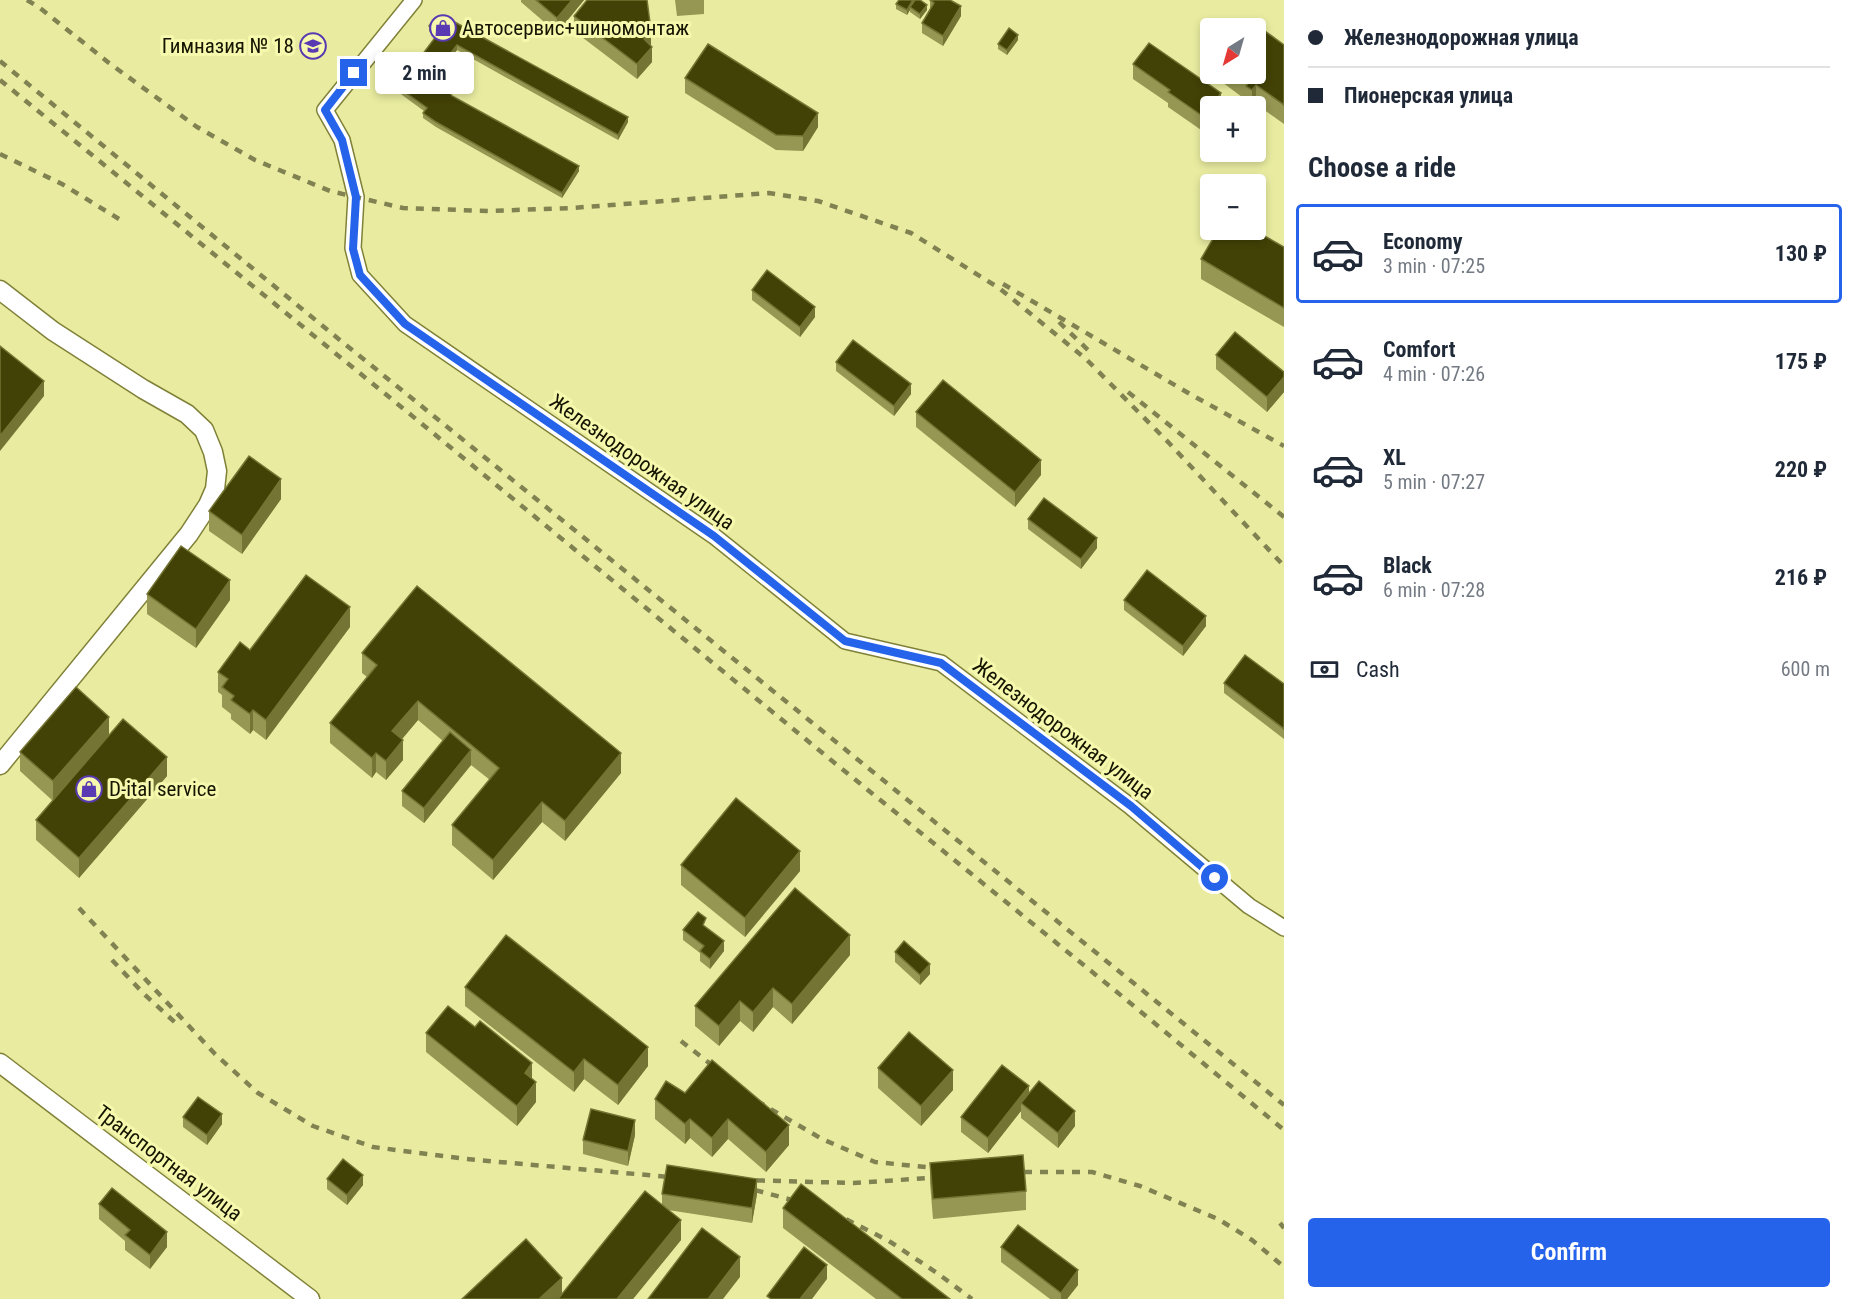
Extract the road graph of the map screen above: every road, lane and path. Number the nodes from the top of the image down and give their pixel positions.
1 (414, 0) edge
2 (0, 290) edge
3 (0, 765) edge
4 (1284, 928) edge
5 (0, 1063) edge
6 (310, 1299) edge

1 - 4 street, Железнодорожная улица
2 - 3 street
5 - 6 street, Транспортная улица

